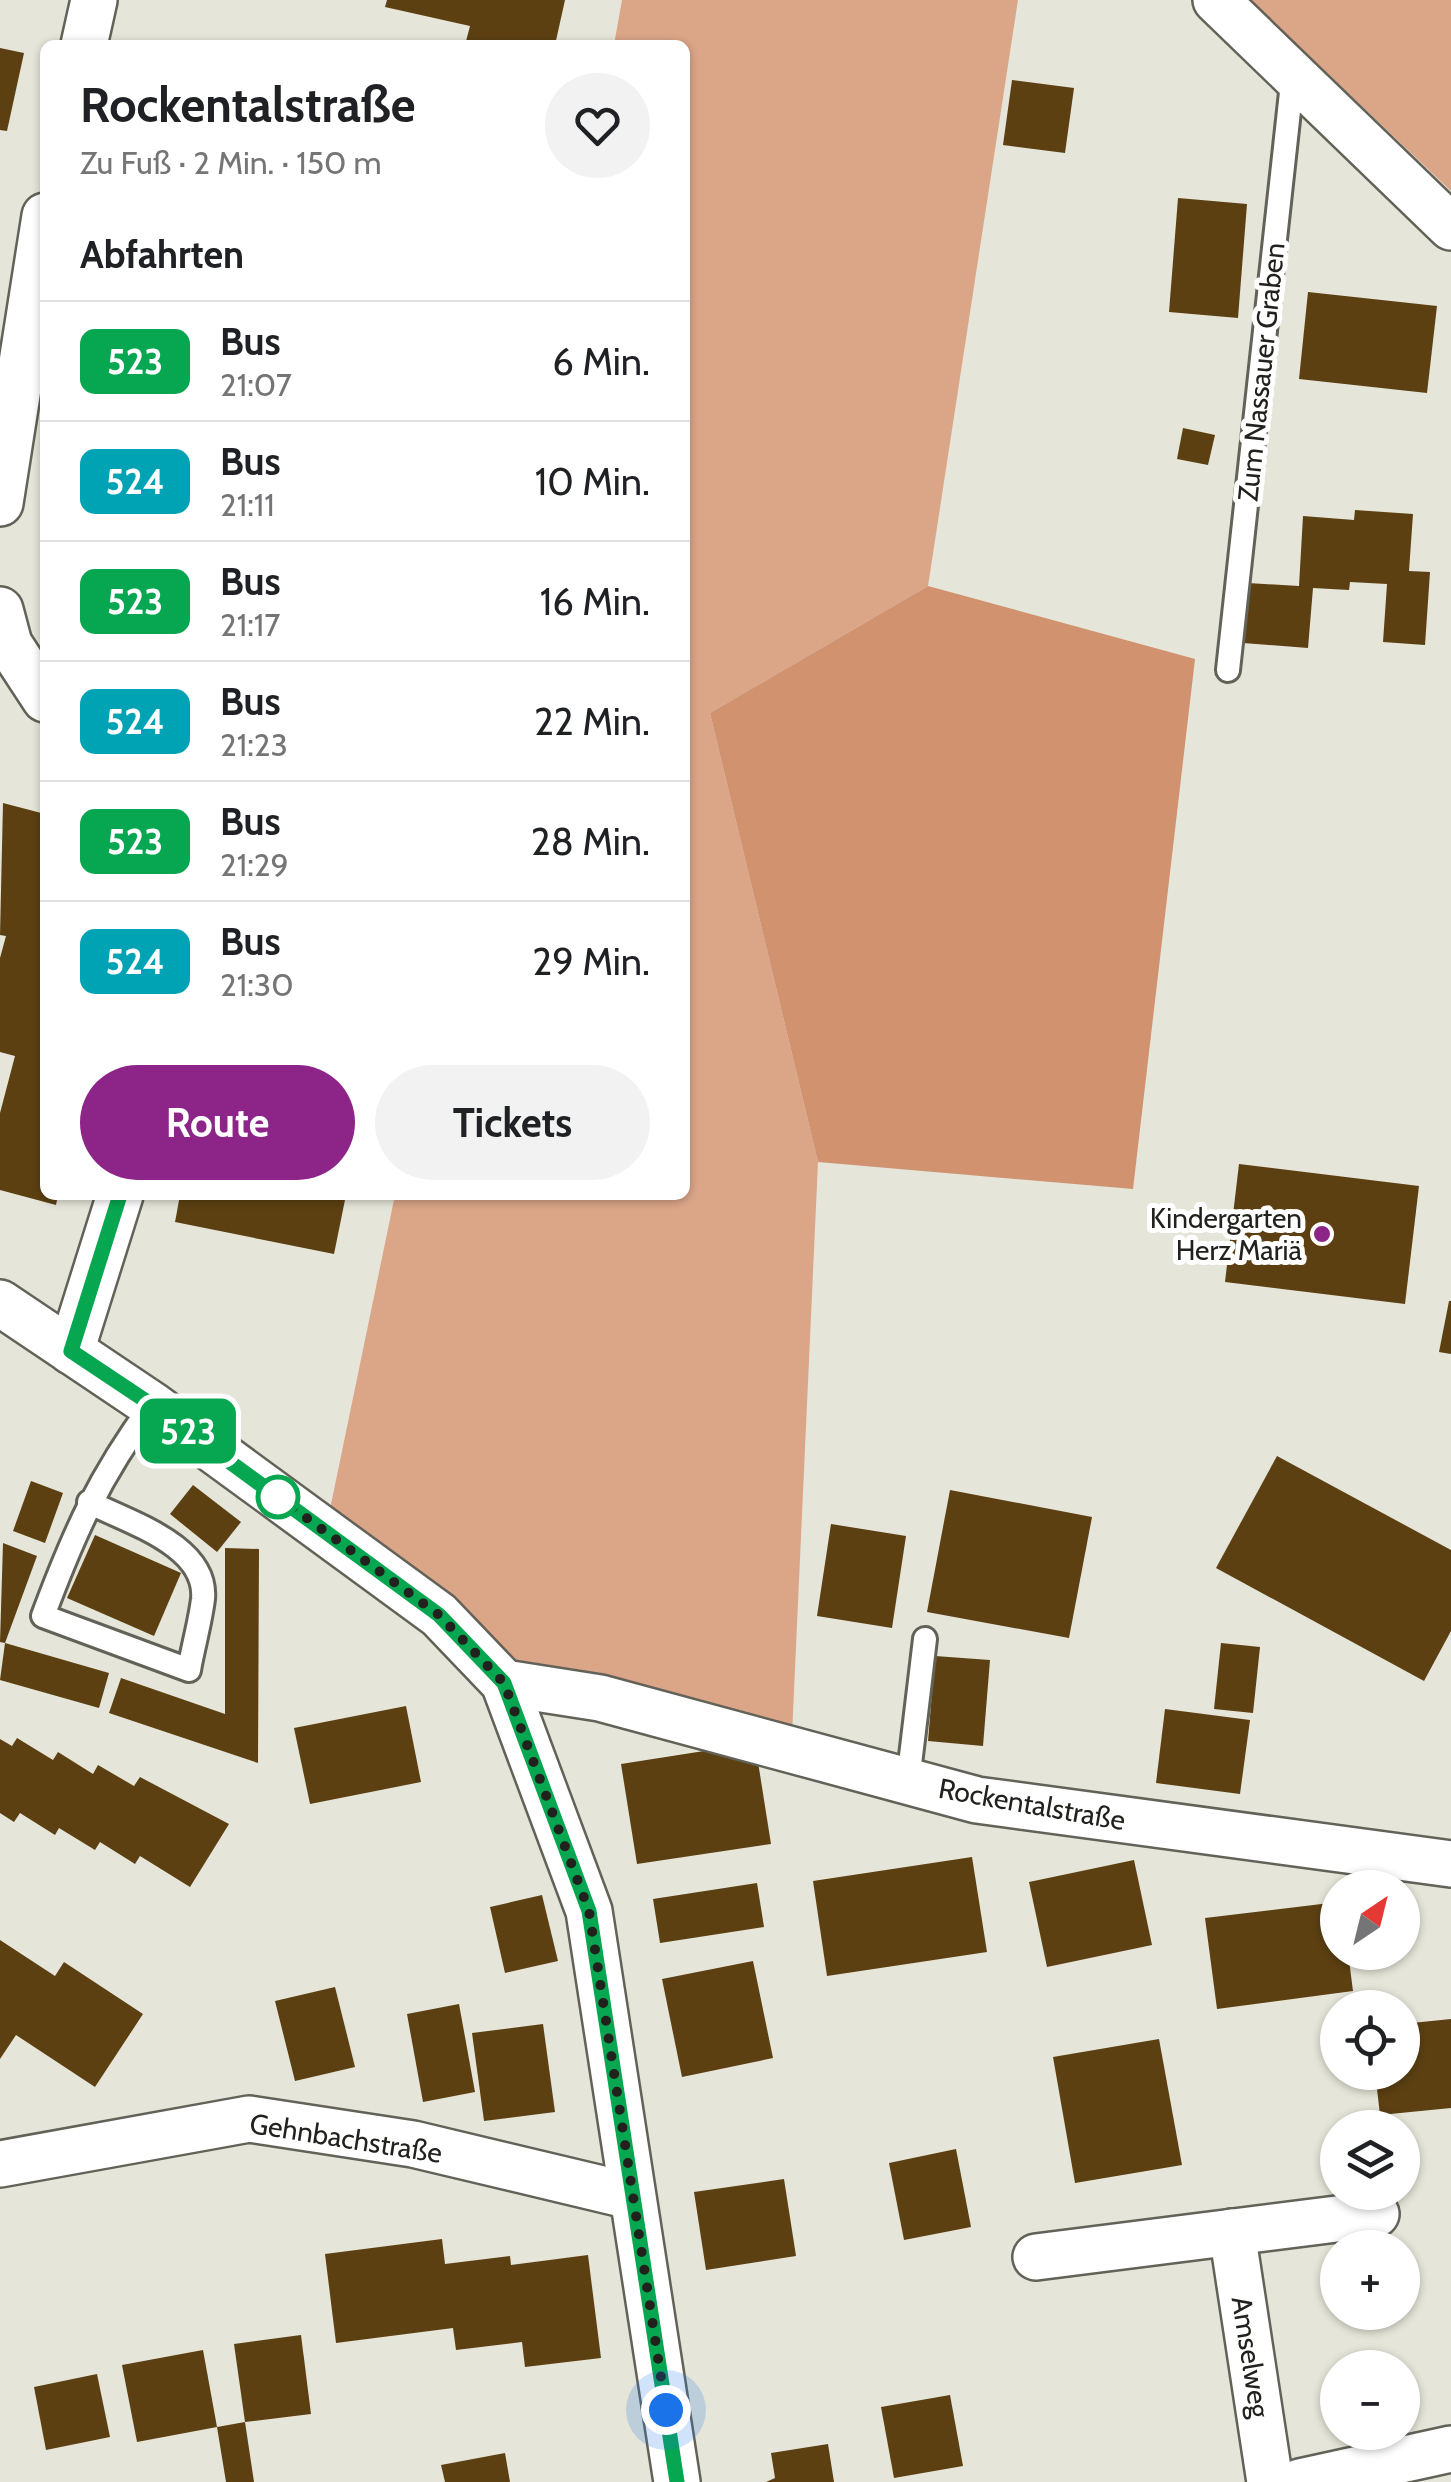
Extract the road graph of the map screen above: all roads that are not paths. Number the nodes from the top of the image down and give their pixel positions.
1 (94, 0) edge
2 (1216, 0) edge
3 (85, 40) edge
4 (1293, 74) junction
5 (1451, 227) edge
6 (40, 248) edge
7 (0, 503) edge
8 (0, 610) edge
9 (1228, 670) dead end
10 (40, 692) edge
11 (118, 1200) edge
12 (0, 1303) edge
13 (71, 1351) junction
14 (152, 1405) junction
15 (88, 1502) junction
16 (925, 1639) dead end
17 (504, 1683) junction
18 (908, 1781) junction
19 (1451, 1864) edge
20 (0, 2164) edge
21 (631, 2196) junction
22 (1376, 2214) dead end
23 (1232, 2232) junction
24 (1036, 2257) dead end
25 (1451, 2449) edge
26 (677, 2482) edge
27 (1270, 2482) edge
28 (1300, 2482) edge

1 - 3 street
2 - 4 street
4 - 5 street
4 - 9 lane, Zum Nassauer Graben
6 - 7 street
8 - 10 street
11 - 13 street
12 - 13 street
13 - 14 street
14 - 15 lane
14 - 17 street
15 - 15 lane
16 - 18 lane
17 - 18 street, Rockentalstraße
17 - 21 street
18 - 19 street, Rockentalstraße
20 - 21 street, Gehnbachstraße
21 - 26 street
22 - 23 street
23 - 24 street
23 - 27 street, Amselweg
25 - 28 street

